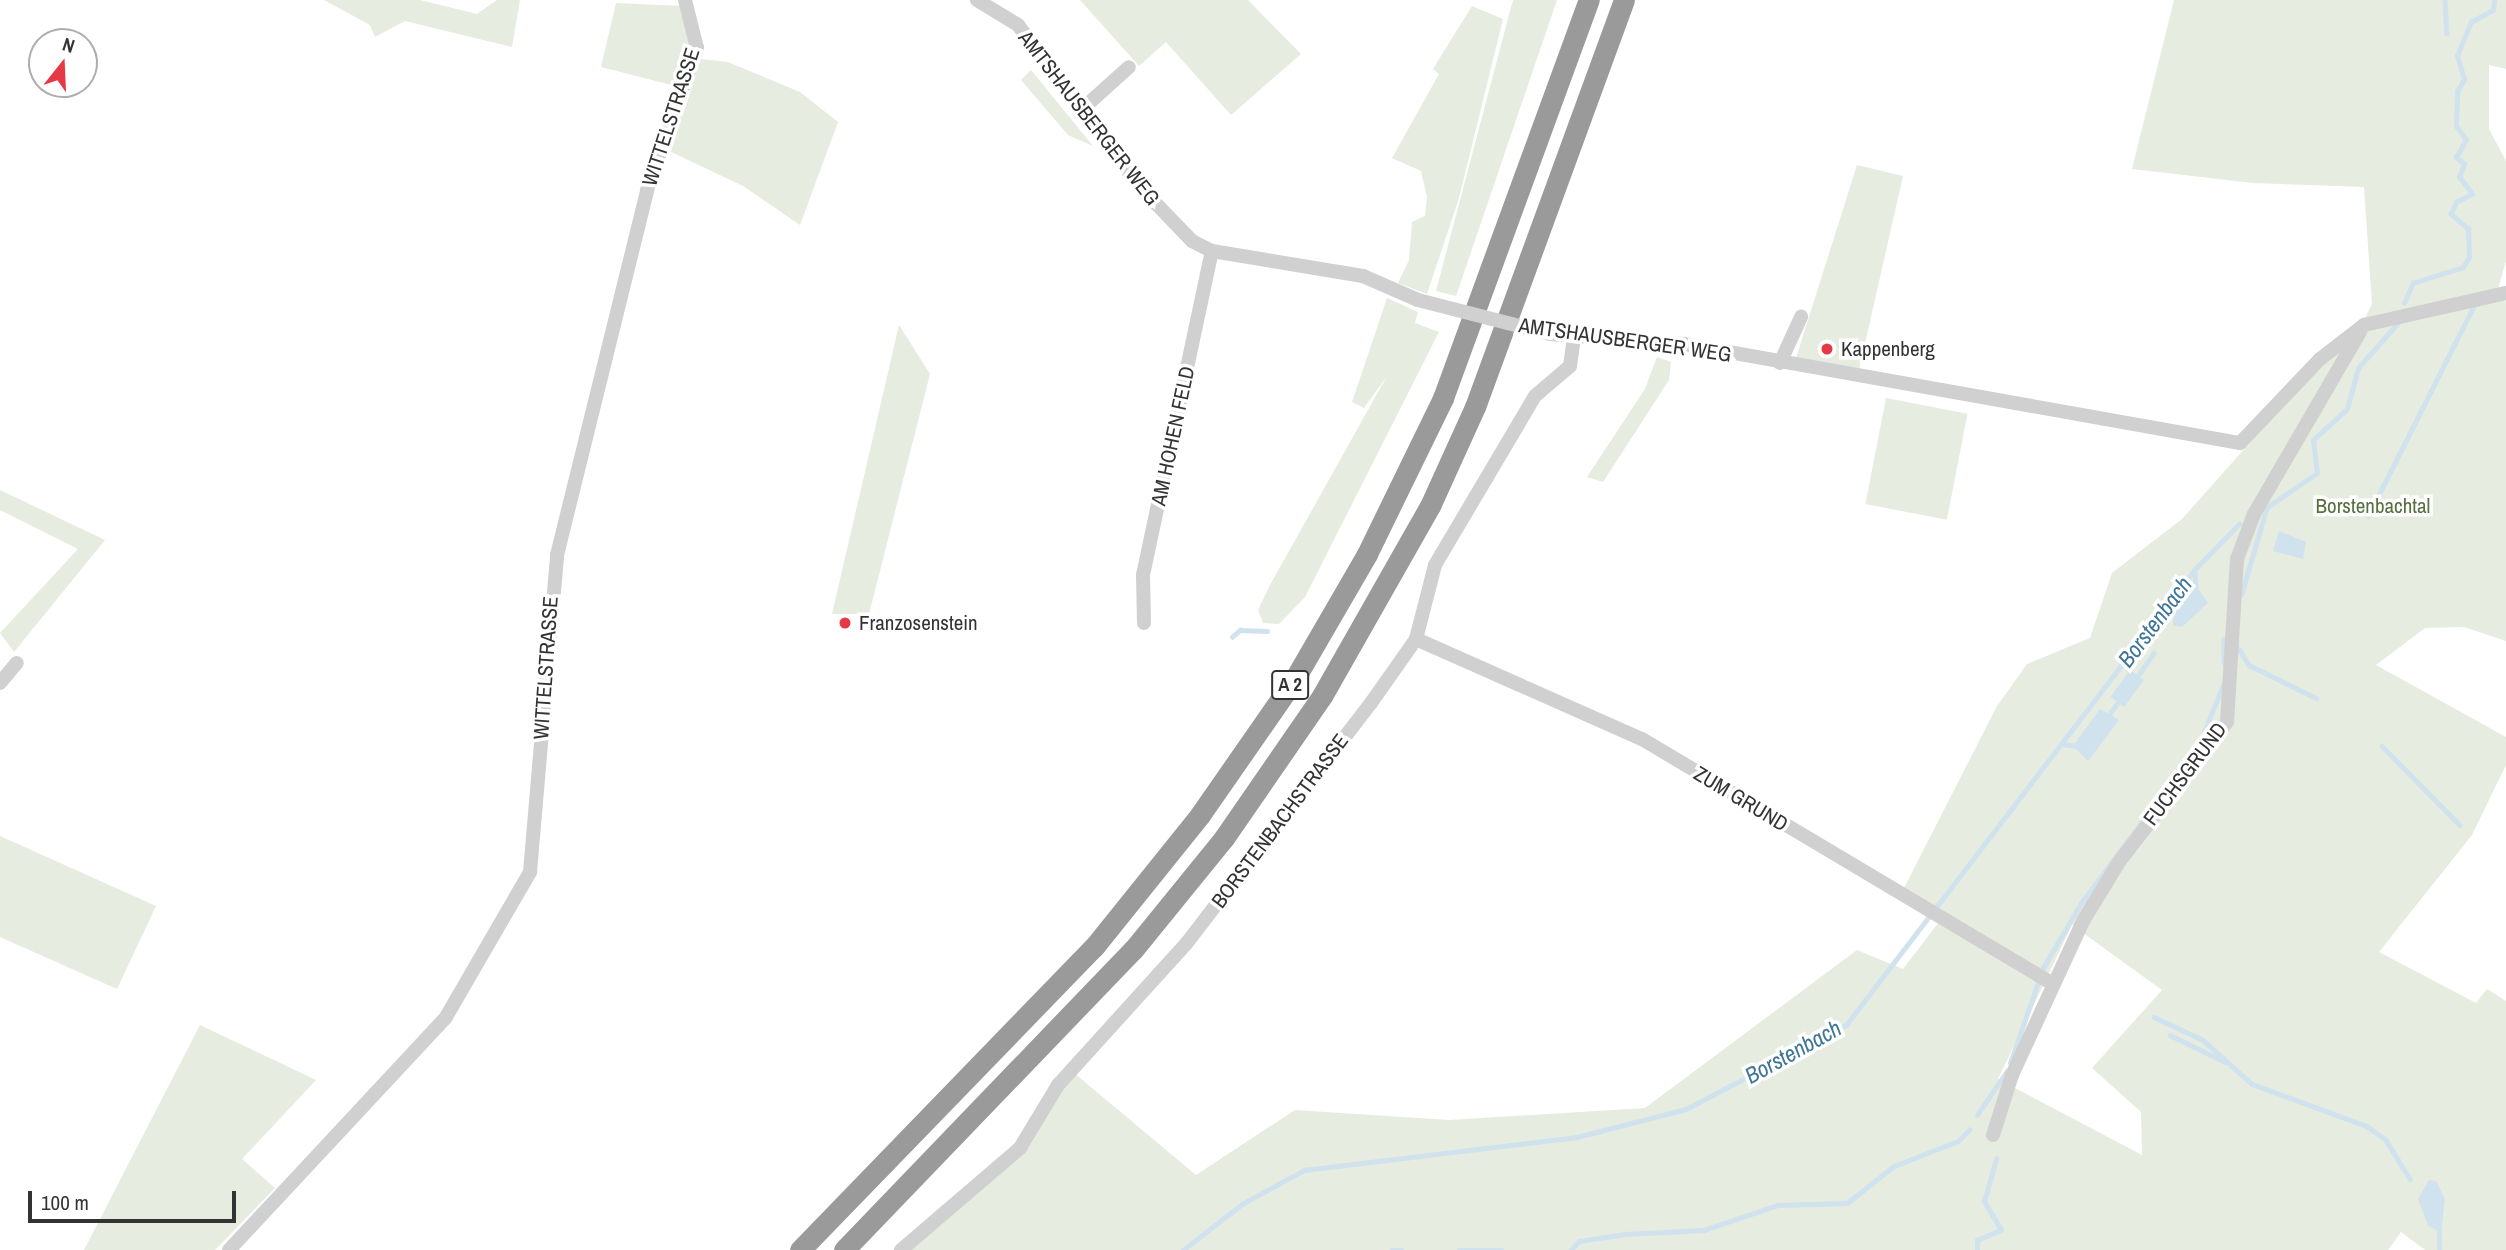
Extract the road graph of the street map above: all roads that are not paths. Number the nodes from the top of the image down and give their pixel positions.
1 (685, 0) edge
2 (977, 0) edge
3 (1589, 0) edge
4 (1623, 0) edge
5 (1129, 67) dead end
6 (1079, 112) junction
7 (1212, 251) junction
8 (2506, 293) edge
9 (1801, 317) dead end
10 (2364, 325) junction
11 (1574, 337) junction
12 (1780, 363) junction
13 (1144, 623) dead end
14 (1416, 639) junction
15 (17, 663) dead end
16 (0, 683) edge
17 (2049, 982) junction
18 (1993, 1135) dead end
19 (229, 1250) edge
20 (800, 1250) edge
21 (844, 1250) edge
22 (901, 1250) edge

1 - 19 street, WITTELSTRASSE
2 - 6 street, AMTSHAUSBERGER WEG
3 - 20 highway, A 2
4 - 21 highway, A 2
5 - 6 street
6 - 7 street, AMTSHAUSBERGER WEG
7 - 11 street, AMTSHAUSBERGER WEG, bridge
7 - 13 street, AM HOHEN FELD
8 - 10 street, AMTSHAUSBERGER WEG
9 - 12 street
10 - 12 street, AMTSHAUSBERGER WEG
10 - 17 street, FUCHSGRUND
11 - 12 street, AMTSHAUSBERGER WEG
11 - 14 street, BORSTENBACHSTRASSE
14 - 17 street, ZUM GRUND
14 - 22 street, BORSTENBACHSTRASSE
15 - 16 street
17 - 18 street, FUCHSGRUND

